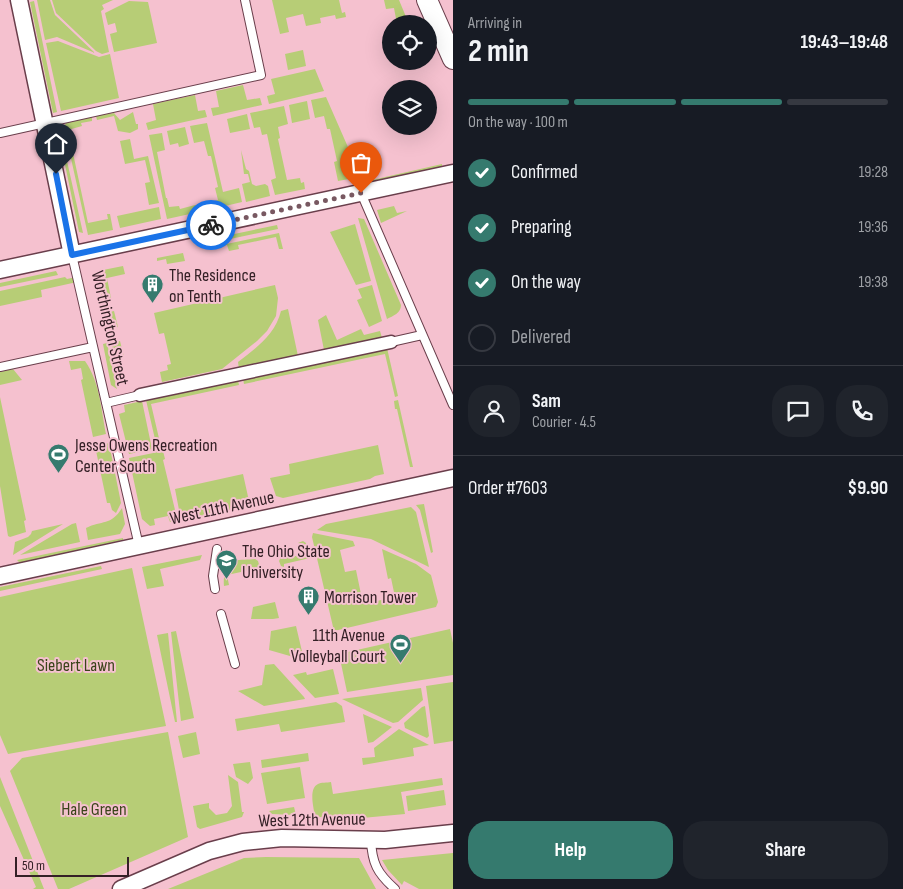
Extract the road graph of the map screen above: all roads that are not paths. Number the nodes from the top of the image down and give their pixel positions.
1 (19, 0) edge
2 (245, 0) edge
3 (427, 0) edge
4 (453, 59) edge
5 (45, 124) junction
6 (0, 133) edge
7 (453, 173) edge
8 (361, 193) junction
9 (72, 255) junction
10 (0, 270) edge
11 (422, 335) junction
12 (391, 342) joint
13 (93, 347) junction
14 (0, 367) edge
15 (140, 395) joint
16 (106, 402) junction
17 (453, 405) edge
18 (453, 478) edge
19 (140, 546) junction
20 (217, 549) dead end
21 (0, 576) edge
22 (215, 589) dead end
23 (221, 614) dead end
24 (236, 664) dead end
25 (453, 833) edge
26 (371, 840) junction
27 (121, 889) edge
28 (395, 889) edge

1 - 5 street, Worthington Street
2 - 5 lane
3 - 4 street
5 - 6 lane
5 - 9 street, Worthington Street
7 - 8 street
8 - 9 street
8 - 11 lane
9 - 10 street
9 - 13 lane, Worthington Street
11 - 12 lane
11 - 17 lane
12 - 15 street
13 - 14 lane
13 - 16 lane, Worthington Street
15 - 16 lane
16 - 19 lane, Worthington Street
18 - 19 street, West 11th Avenue
19 - 21 street, West 11th Avenue
20 - 22 lane
23 - 24 lane
25 - 26 street, West 12th Avenue
26 - 27 street, West 12th Avenue
26 - 28 lane

